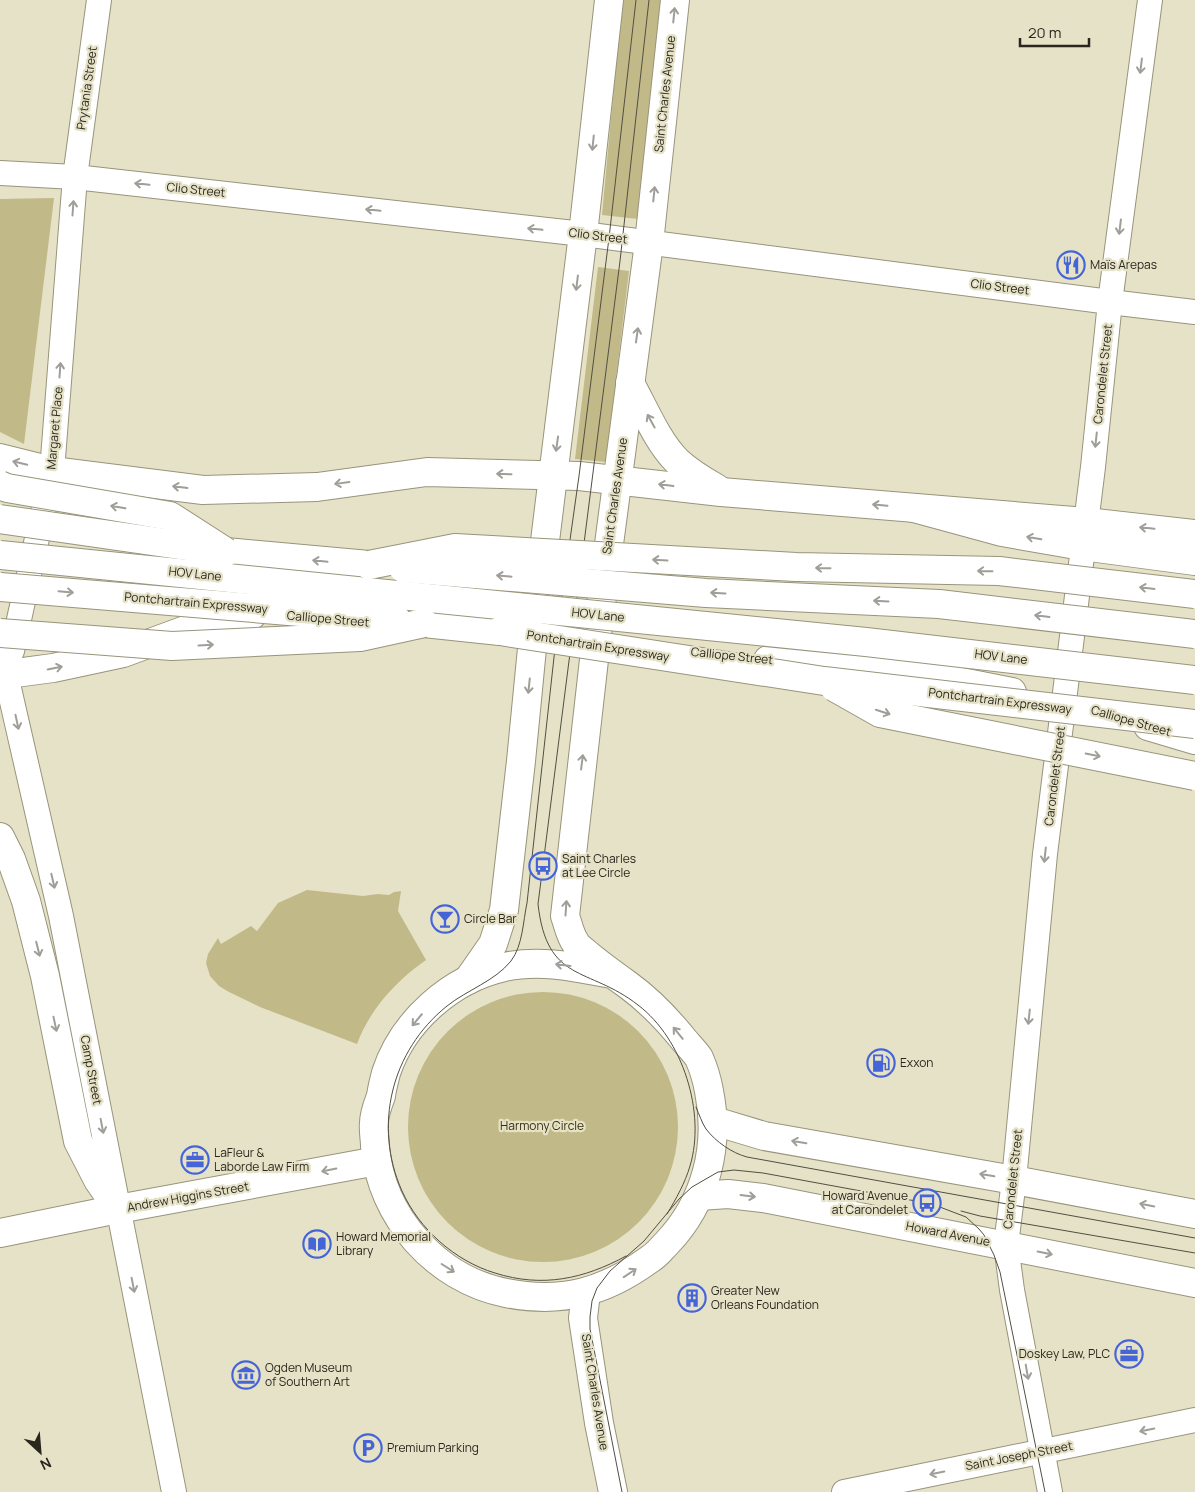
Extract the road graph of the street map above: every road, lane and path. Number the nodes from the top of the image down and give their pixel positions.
1 (99, 0) edge
2 (609, 0) edge
3 (675, 0) edge
4 (1150, 0) edge
5 (0, 173) edge
6 (75, 177) junction
7 (583, 234) junction
8 (649, 243) junction
9 (1110, 302) junction
10 (1195, 312) edge
11 (630, 383) junction
12 (0, 458) edge
13 (52, 471) junction
14 (552, 476) junction
15 (617, 480) junction
16 (0, 485) edge
17 (721, 492) junction
18 (0, 519) edge
19 (1084, 534) junction
20 (1195, 534) edge
21 (226, 552) junction
22 (0, 555) edge
23 (1195, 561) edge
24 (369, 565) junction
25 (0, 587) edge
26 (1195, 594) edge
27 (424, 623) junction
28 (0, 633) edge
29 (1195, 634) edge
30 (533, 638) junction
31 (596, 642) junction
32 (2, 666) edge
33 (1195, 680) edge
34 (824, 681) junction
35 (1065, 701) junction
36 (1195, 724) edge
37 (1195, 740) edge
38 (1195, 776) edge
39 (0, 837) edge
40 (611, 974) junction
41 (468, 980) junction
42 (714, 1121) junction
43 (377, 1161) junction
44 (1014, 1180) junction
45 (699, 1196) junction
46 (118, 1209) junction
47 (1195, 1214) edge
48 (0, 1233) edge
49 (1006, 1245) junction
50 (1195, 1283) edge
51 (586, 1292) junction
52 (1195, 1420) edge
53 (1042, 1452) junction
54 (174, 1492) edge
55 (613, 1492) edge
56 (844, 1492) edge
57 (1050, 1492) edge

1 - 6 street, Prytania Street
2 -> 7 main road, Saint Charles Avenue
8 -> 3 main road, Saint Charles Avenue
4 -> 9 street, Carondelet Street
5 - 6 street, Clio Street
7 -> 6 street, Clio Street
13 -> 6 street, Margaret Place
7 - 8 street, Clio Street
7 -> 14 main road, Saint Charles Avenue
8 - 9 street, Clio Street
11 -> 8 main road, Saint Charles Avenue
9 - 10 street, Clio Street
9 -> 19 street, Carondelet Street
11 - 15 main road, Saint Charles Avenue
17 -> 11 main road
13 -> 12 main road
14 -> 13 main road
13 - 32 street, Margaret Place
14 - 15 main road
14 - 30 main road, Saint Charles Avenue
17 -> 15 main road
15 - 31 main road, Saint Charles Avenue
21 -> 16 main road, bridge
19 -> 17 main road
18 - 21 main road, bridge
20 -> 19 main road
19 - 23 main road
19 - 35 street, Carondelet Street
24 -> 21 main road
22 - 33 main road, HOV Lane, bridge
26 -> 24 main road, bridge
29 -> 24 main road, bridge
25 -> 27 main road, Pontchartrain Expressway, bridge
28 -> 27 main road, bridge
27 - 34 main road, Pontchartrain Expressway, bridge
30 - 31 main road, Calliope Street
32 -> 30 main road, Calliope Street
30 -> 41 main road, Saint Charles Avenue
31 - 35 main road, Calliope Street
40 -> 31 main road, Saint Charles Avenue
32 -> 46 street, Camp Street
34 - 36 main road, Pontchartrain Expressway, bridge
34 -> 38 main road, bridge
35 - 37 main road, Calliope Street
35 -> 44 street, Carondelet Street
39 -> 46 main road
40 -> 41 main road, Saint Charles Avenue
42 -> 40 main road, Saint Charles Avenue
41 -> 43 main road, Saint Charles Avenue
44 -> 42 main road
42 - 45 main road, Saint Charles Avenue
43 -> 46 main road, Andrew Higgins Street
43 -> 51 main road, Saint Charles Avenue
47 -> 44 main road
44 - 49 street, Carondelet Street
45 -> 49 main road, Howard Avenue
51 -> 45 main road, Saint Charles Avenue
46 - 48 main road, Andrew Higgins Street
46 -> 54 street, Camp Street
49 -> 50 main road, Howard Avenue
49 -> 53 street, Carondelet Street
51 - 55 main road, Saint Charles Avenue
52 -> 53 street, Saint Joseph Street
53 -> 56 street, Saint Joseph Street
53 - 57 street, Carondelet Street

